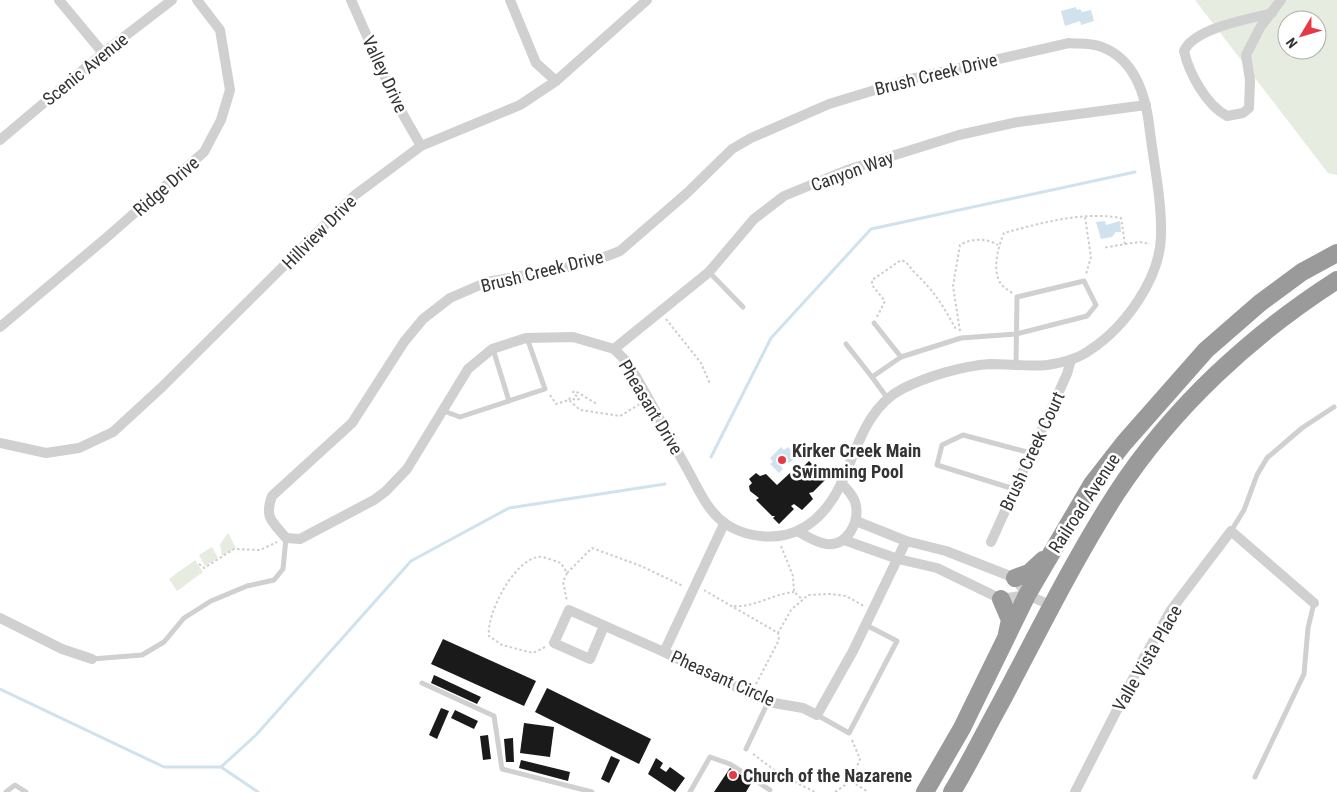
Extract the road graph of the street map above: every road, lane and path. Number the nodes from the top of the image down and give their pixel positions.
1 (59, 0) edge
2 (172, 0) edge
3 (197, 0) edge
4 (351, 0) edge
5 (510, 0) edge
6 (648, 0) edge
7 (1281, 0) edge
8 (1272, 13) junction
9 (103, 53) junction
10 (556, 81) junction
11 (1146, 105) junction
12 (0, 140) edge
13 (421, 146) junction
14 (1085, 217) junction
15 (1125, 244) junction
16 (998, 245) junction
17 (1159, 247) junction
18 (1103, 248) dead end
19 (1337, 253) edge
20 (709, 272) junction
21 (1337, 280) edge
22 (1084, 281) junction
23 (1017, 297) junction
24 (743, 307) dead end
25 (660, 312) junction
26 (874, 323) joint
27 (0, 327) edge
28 (1016, 334) junction
29 (526, 338) junction
30 (961, 338) junction
31 (846, 344) dead end
32 (492, 349) junction
33 (614, 349) junction
34 (901, 357) junction
35 (1071, 360) junction
36 (1016, 364) junction
37 (872, 377) junction
38 (710, 384) dead end
39 (545, 389) junction
40 (648, 398) junction
41 (888, 399) junction
42 (568, 400) junction
43 (509, 401) junction
44 (597, 404) dead end
45 (1334, 407) dead end
46 (441, 410) junction
47 (0, 443) edge
48 (1030, 453) junction
49 (842, 483) junction
50 (1014, 489) junction
51 (820, 516) joint
52 (856, 521) junction
53 (724, 524) junction
54 (1231, 531) junction
55 (799, 532) junction
56 (1064, 532) junction
57 (779, 536) junction
58 (286, 538) junction
59 (844, 540) junction
60 (906, 541) junction
61 (991, 542) dead end
62 (898, 559) junction
63 (199, 564) dead end
64 (567, 573) junction
65 (1015, 578) junction
66 (694, 588) junction
67 (794, 592) junction
68 (1027, 596) junction
69 (802, 599) junction
70 (1001, 599) junction
71 (1314, 603) joint
72 (732, 606) junction
73 (1053, 606) junction
74 (569, 610) junction
75 (872, 611) junction
76 (0, 618) edge
77 (866, 625) junction
78 (604, 626) junction
79 (778, 632) junction
80 (1007, 639) junction
81 (554, 643) junction
82 (664, 652) junction
83 (92, 659) joint
84 (422, 683) dead end
85 (751, 694) junction
86 (768, 702) junction
87 (817, 715) junction
88 (849, 733) junction
89 (746, 749) joint
90 (1255, 777) dead end
91 (851, 781) junction
92 (771, 791) edge
93 (6, 792) edge
94 (26, 792) edge
95 (592, 792) edge
96 (690, 792) edge
97 (815, 792) edge
98 (835, 792) edge
99 (868, 792) edge
100 (924, 792) edge
101 (952, 792) edge
102 (1075, 792) edge

1 - 9 street
2 - 9 street, Scenic Avenue
3 - 27 street, Ridge Drive
4 - 13 street, Valley Drive
5 - 10 street
6 - 10 street, Hillview Drive
7 - 8 street
8 - 8 street
9 - 12 street, Scenic Avenue
10 - 13 street, Hillview Drive
11 - 17 street, Brush Creek Drive
11 - 20 street, Canyon Way
11 - 58 street, Brush Creek Drive
13 - 47 street, Hillview Drive
14 - 15 path
14 - 16 path
14 - 22 path
15 - 17 path
15 - 18 path
16 - 23 path
16 - 30 path
17 - 35 street, Brush Creek Drive
19 - 56 highway, Railroad Avenue
20 - 24 lane
20 - 25 street, Canyon Way
21 - 73 highway, Railroad Avenue
22 - 23 lane
22 - 28 lane
23 - 28 lane
25 - 33 street, Canyon Way
25 - 38 path
26 - 30 path
26 - 34 lane
28 - 30 lane
28 - 36 lane
29 - 32 street, Pheasant Drive
29 - 33 street, Pheasant Drive
29 - 39 lane
30 - 34 lane
31 - 37 lane
32 - 43 lane
32 - 46 street, Pheasant Drive
33 - 40 street, Pheasant Drive
34 - 37 lane
35 - 36 street, Brush Creek Drive
35 - 48 street, Brush Creek Court
36 - 41 street, Brush Creek Drive
37 - 41 lane
39 - 42 path
39 - 43 lane
40 - 42 path
40 - 53 street, Pheasant Drive
41 - 49 street, Brush Creek Drive
42 - 44 path
43 - 46 lane
45 - 54 lane
46 - 58 street, Pheasant Drive
48 - 50 street, Brush Creek Court
48 - 50 lane
49 - 51 street, Brush Creek Drive
49 - 52 street
50 - 61 street, Brush Creek Court
51 - 55 street, Pheasant Drive
52 - 59 street
52 - 60 street
53 - 57 street, Pheasant Drive
53 - 66 street, Pheasant Circle
54 - 71 street
54 - 102 street, Valle Vista Place
55 - 57 street, Pheasant Drive
55 - 59 street
56 - 65 highway
56 - 68 highway, Railroad Avenue
57 - 67 path
58 - 63 path
58 - 83 lane
59 - 62 street
60 - 62 street
60 - 65 street
62 - 70 street
62 - 75 street
64 - 66 path
64 - 74 path
64 - 81 path
65 - 68 street
66 - 72 path
66 - 82 street, Pheasant Circle
67 - 69 path
67 - 72 path
68 - 70 street
68 - 73 street
68 - 80 highway, Railroad Avenue
69 - 75 path
69 - 79 path
70 - 80 highway
71 - 90 lane
72 - 79 path
73 - 101 highway, Railroad Avenue
74 - 78 street
74 - 81 street
75 - 77 street
76 - 83 street
77 - 87 street
77 - 88 lane
78 - 81 street
78 - 82 street
79 - 85 path
80 - 100 highway, Railroad Avenue
82 - 85 street, Pheasant Circle
84 - 95 lane
85 - 86 street, Pheasant Circle
86 - 87 street, Pheasant Circle
86 - 89 lane
87 - 88 lane
88 - 91 path
89 - 97 path
91 - 98 path
91 - 99 path
92 - 96 lane
93 - 94 lane

